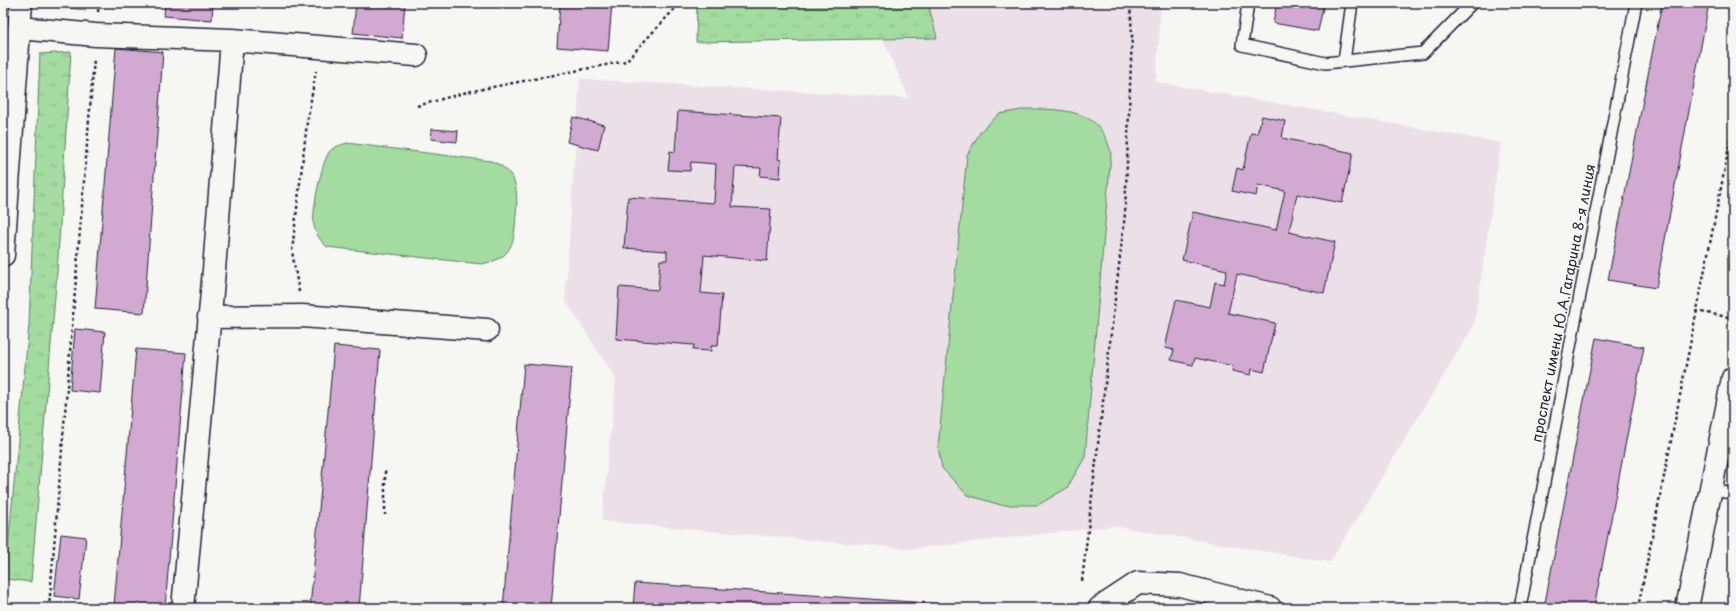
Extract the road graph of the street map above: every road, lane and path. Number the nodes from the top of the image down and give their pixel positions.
1 (21, 3) edge
2 (99, 3) edge
3 (680, 3) edge
4 (1248, 3) edge
5 (1352, 3) edge
6 (1472, 3) edge
7 (1636, 3) edge
8 (1130, 4) edge
9 (19, 28) junction
10 (96, 35) junction
11 (232, 40) junction
12 (321, 48) junction
13 (416, 55) dead end
14 (1344, 61) junction
15 (417, 106) dead end
16 (1733, 126) edge
17 (3, 255) edge
18 (1696, 312) junction
19 (302, 316) junction
20 (210, 317) junction
21 (1733, 318) edge
22 (487, 330) dead end
23 (1733, 378) edge
24 (386, 471) dead end
25 (1711, 489) junction
26 (1733, 494) edge
27 (386, 515) dead end
28 (1082, 581) dead end
29 (49, 608) edge
30 (183, 608) edge
31 (1100, 608) edge
32 (1270, 608) edge
33 (1520, 608) edge
34 (1638, 608) edge
35 (1687, 608) edge

1 - 9 street
2 - 10 path
3 - 15 path
4 - 14 lane
5 - 14 lane
6 - 14 lane
7 - 33 lane, проспект имени Ю.А.Гагарина 8-я линия
8 - 28 path
9 - 10 street
9 - 17 street
10 - 11 street
10 - 29 path
11 - 12 street
11 - 20 street
12 - 13 street
12 - 19 path
16 - 18 path
18 - 21 path
18 - 34 path
19 - 20 street
19 - 22 street
20 - 30 street
23 - 25 street
24 - 27 path
25 - 26 lane
25 - 35 street
31 - 32 street

